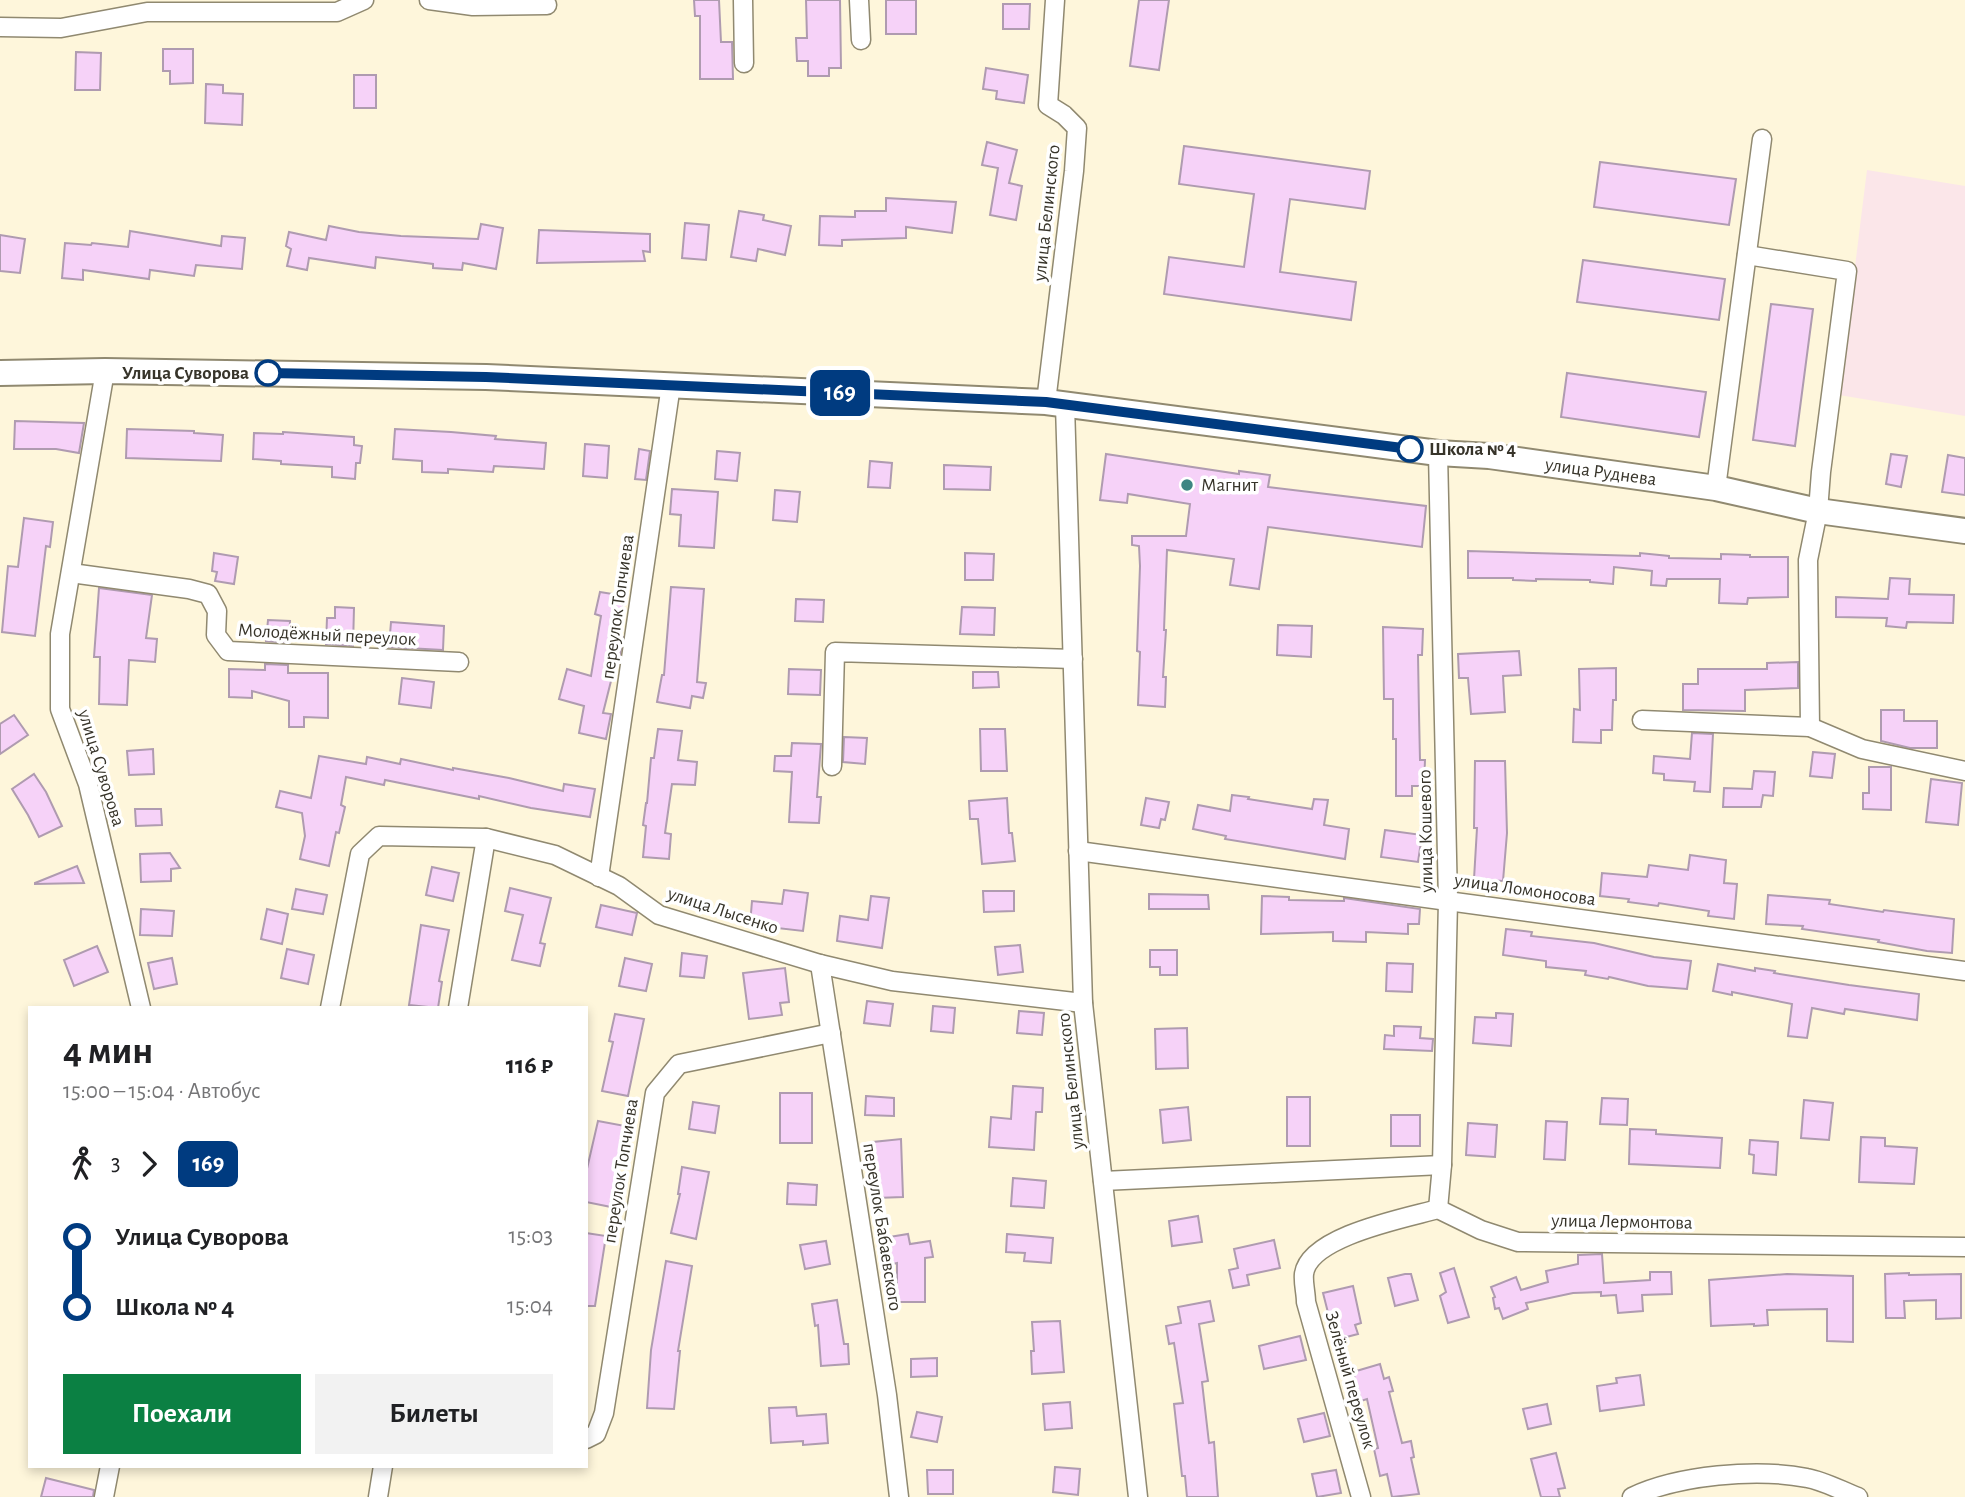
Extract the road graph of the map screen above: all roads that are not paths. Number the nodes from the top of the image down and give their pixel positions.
1 (364, 0) edge
2 (429, 0) edge
3 (743, 0) edge
4 (859, 0) edge
5 (1055, 0) edge
6 (547, 5) dead end
7 (0, 27) edge
8 (861, 40) dead end
9 (744, 63) dead end
10 (1762, 139) dead end
11 (1746, 255) junction
12 (105, 371) junction
13 (0, 373) edge
14 (671, 385) junction
15 (1056, 403) junction
16 (1438, 453) junction
17 (1716, 488) junction
18 (1818, 511) junction
19 (1965, 531) edge
20 (71, 573) junction
21 (1073, 659) junction
22 (459, 662) dead end
23 (1642, 720) dead end
24 (1810, 727) junction
25 (832, 766) dead end
26 (1965, 771) edge
27 (486, 838) junction
28 (1078, 851) junction
29 (599, 877) junction
30 (1448, 901) junction
31 (820, 964) junction
32 (1965, 971) edge
33 (1083, 1003) junction
34 (141, 1006) edge
35 (330, 1006) edge
36 (458, 1006) edge
37 (831, 1033) junction
38 (1442, 1165) junction
39 (1103, 1181) junction
40 (1438, 1209) junction
41 (1965, 1247) edge
42 (588, 1438) edge
43 (110, 1468) edge
44 (383, 1468) edge
45 (104, 1497) edge
46 (378, 1497) edge
47 (899, 1497) edge
48 (1138, 1497) edge
49 (1361, 1497) edge
50 (1632, 1497) edge
51 (1858, 1497) edge

1 - 7 street
2 - 6 street
3 - 9 street
4 - 8 street
5 - 15 street, улица Белинского
10 - 11 street
11 - 17 street
11 - 18 street
12 - 13 street, улица Руднева
12 - 14 street, улица Руднева
12 - 20 street, улица Суворова
14 - 15 street, улица Руднева
14 - 29 street, переулок Топчиева
15 - 16 street, улица Руднева
15 - 21 street, улица Белинского
16 - 17 street, улица Руднева
16 - 30 street, улица Кошевого
17 - 18 street, улица Руднева
18 - 19 street, улица Руднева
18 - 24 street
20 - 22 street, Молодёжный переулок
20 - 34 street, улица Суворова
21 - 25 street
21 - 28 street, улица Белинского
23 - 24 street
24 - 26 street
27 - 29 street, улица Лысенко
27 - 35 street, улица Лысенко
27 - 36 street
28 - 30 street, улица Ломоносова
28 - 33 street, улица Белинского
29 - 31 street, улица Лысенко
30 - 32 street, улица Ломоносова
30 - 38 street, улица Кошевого
31 - 33 street, улица Лысенко
31 - 37 street, переулок Бабаевского
33 - 39 street, улица Белинского
37 - 42 street, переулок Топчиева
37 - 47 street, переулок Бабаевского
38 - 39 street
38 - 40 street, улица Кошевого
39 - 48 street, улица Белинского
40 - 41 street, улица Лермонтова
40 - 49 street, Зелёный переулок
43 - 45 street
44 - 46 street
50 - 51 street

